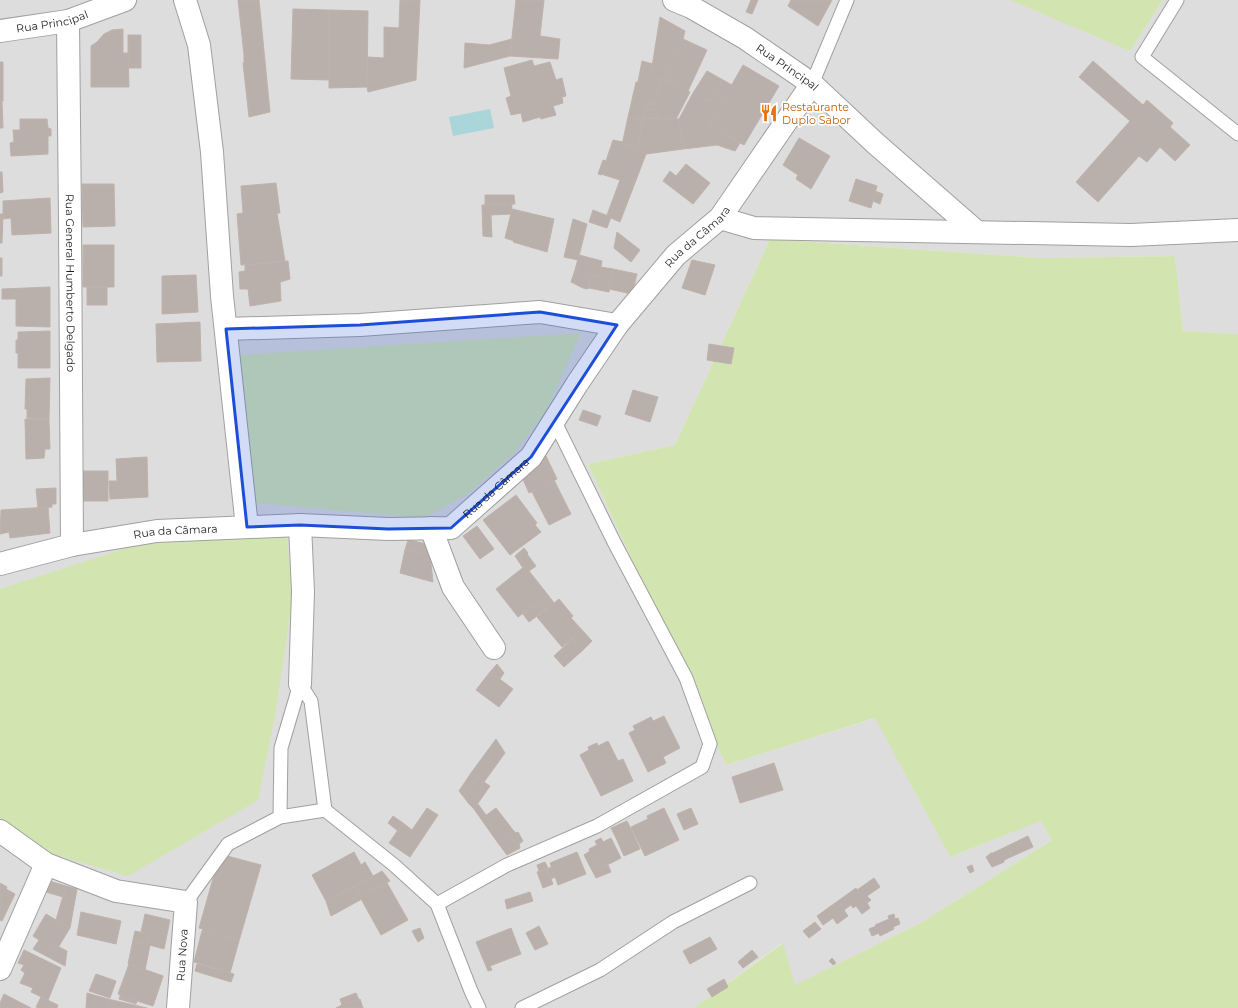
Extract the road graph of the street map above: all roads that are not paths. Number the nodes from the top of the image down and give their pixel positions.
1 (125, 0) edge
2 (185, 0) edge
3 (674, 0) edge
4 (847, 0) edge
5 (1177, 0) edge
6 (68, 21) junction
7 (0, 31) edge
8 (812, 84) junction
9 (1238, 134) edge
10 (720, 218) junction
11 (1238, 230) edge
12 (977, 232) junction
13 (617, 326) junction
14 (226, 329) junction
15 (554, 420) junction
16 (300, 525) junction
17 (247, 527) junction
18 (431, 528) junction
19 (72, 545) junction
20 (0, 564) edge
21 (494, 648) dead end
22 (300, 684) junction
23 (325, 810) junction
24 (280, 817) junction
25 (0, 831) edge
26 (46, 864) junction
27 (750, 883) dead end
28 (186, 902) junction
29 (437, 904) junction
30 (0, 969) edge
31 (178, 1008) edge
32 (479, 1008) edge
33 (522, 1008) edge

1 - 6 street, Rua Principal
2 - 14 street
3 - 8 street, Rua Principal
4 - 8 lane
5 - 9 lane
6 - 7 street, Rua Principal
6 - 19 street, Rua General Humberto Delgado
8 - 10 street, Rua da Câmara
8 - 12 street, Rua Principal
10 - 12 street
10 - 13 street, Rua da Câmara
11 - 12 street
13 - 14 street
13 - 15 street, Rua da Câmara
14 - 17 street
15 - 18 street, Rua da Câmara
15 - 29 lane
16 - 17 street, Rua da Câmara
16 - 18 street, Rua da Câmara
16 - 22 street
17 - 19 street, Rua da Câmara
18 - 21 street
19 - 20 street, Rua da Câmara
22 - 23 lane
22 - 24 lane
23 - 24 lane
23 - 29 lane
24 - 28 lane
25 - 26 street
26 - 28 street
26 - 30 street
27 - 33 lane
28 - 31 street, Rua Nova
29 - 32 lane

